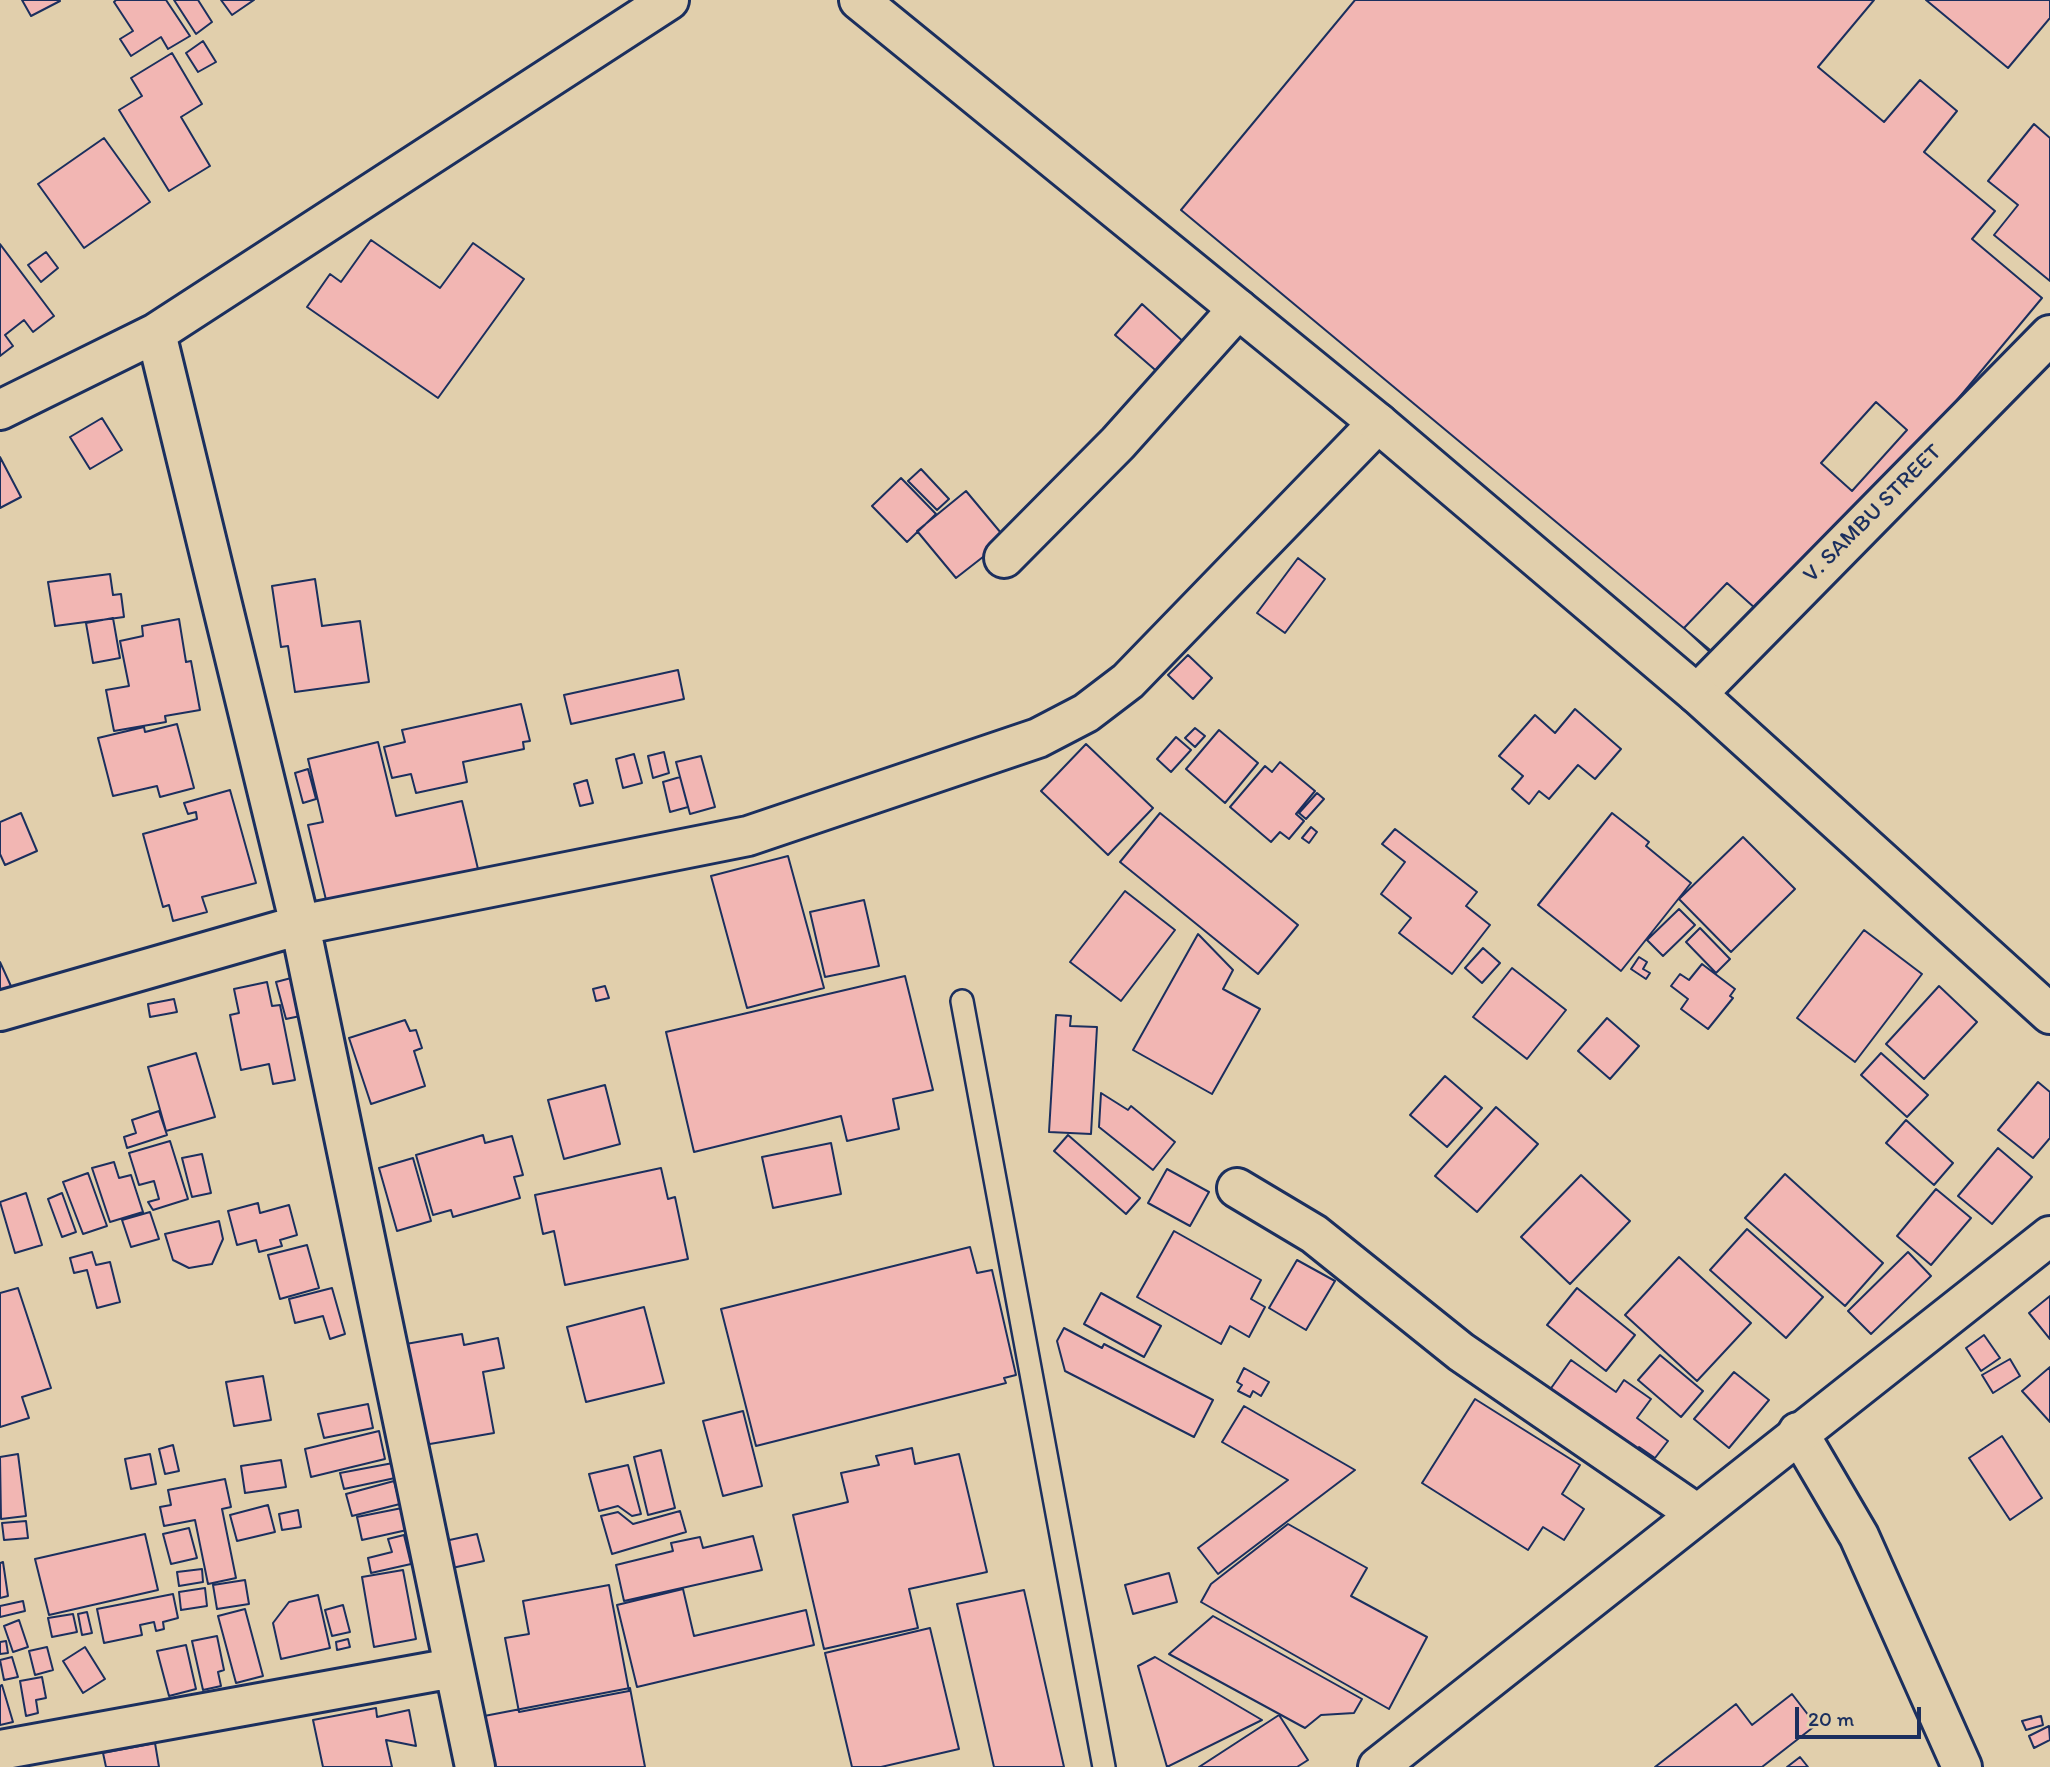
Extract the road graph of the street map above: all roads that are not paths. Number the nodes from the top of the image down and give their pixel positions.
1 (669, 0) edge
2 (859, 0) edge
3 (1238, 309) junction
4 (156, 333) junction
5 (2050, 335) edge
6 (0, 410) edge
7 (1378, 423) junction
8 (1004, 558) dead end
9 (1697, 694) junction
10 (300, 925) junction
11 (962, 1001) dead end
12 (0, 1011) edge
13 (2050, 1014) edge
14 (1237, 1188) dead end
15 (2050, 1236) edge
16 (1798, 1432) junction
17 (1697, 1514) junction
18 (453, 1668) junction
19 (0, 1750) edge
20 (475, 1767) edge
21 (1104, 1767) edge
22 (1378, 1767) edge
23 (1962, 1767) edge

1 - 4 street
2 - 3 street
3 - 7 street
3 - 8 street
4 - 6 street
4 - 10 street
5 - 9 street, V. SAMBU STREET
7 - 9 street
7 - 10 street
9 - 13 street
10 - 12 street
10 - 18 street
11 - 21 lane
14 - 17 street
15 - 16 street
16 - 17 street
16 - 23 street
17 - 22 street
18 - 19 street
18 - 20 street

